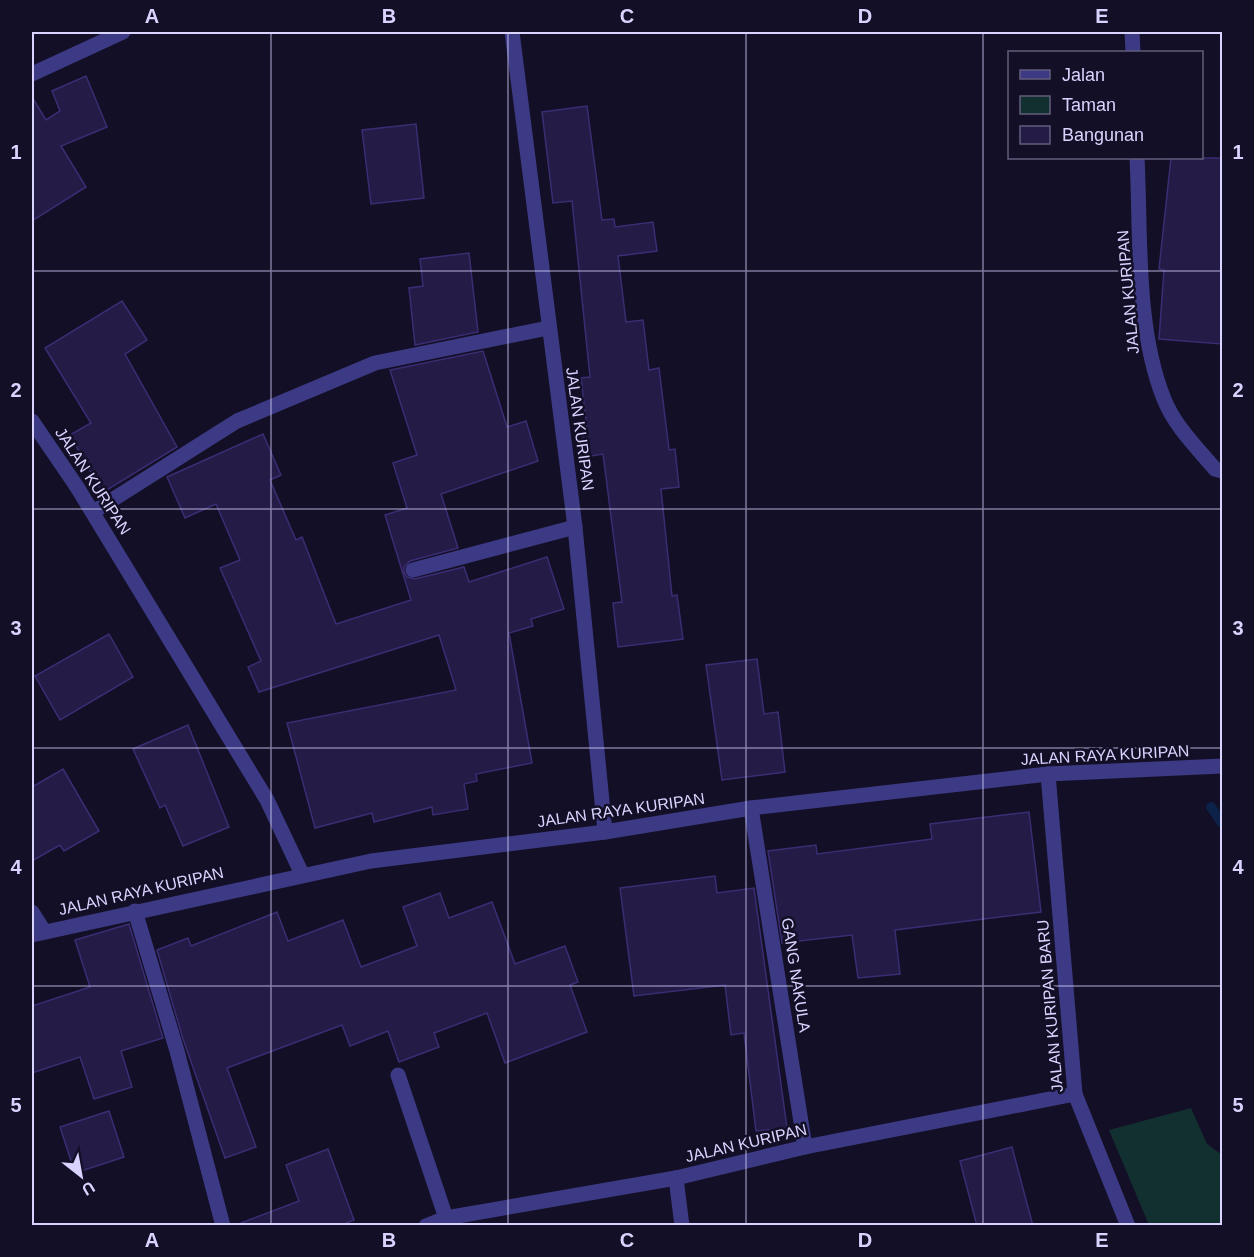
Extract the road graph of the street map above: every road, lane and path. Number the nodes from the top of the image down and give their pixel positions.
1 (123, 32) edge
2 (512, 32) edge
3 (1132, 32) edge
4 (1133, 51) edge
5 (32, 74) edge
6 (1137, 159) edge
7 (548, 328) junction
8 (32, 421) edge
9 (1222, 471) edge
10 (93, 512) junction
11 (575, 527) junction
12 (413, 570) dead end
13 (1222, 766) edge
14 (1048, 774) junction
15 (751, 808) junction
16 (605, 832) junction
17 (302, 874) junction
18 (135, 911) junction
19 (32, 912) edge
20 (38, 933) edge
21 (398, 1075) dead end
22 (1075, 1094) junction
23 (805, 1147) junction
24 (676, 1178) junction
25 (446, 1218) junction
26 (223, 1226) edge
27 (426, 1226) edge
28 (682, 1226) edge
29 (1128, 1226) edge

1 - 5 street
2 - 7 street, JALAN KURIPAN
3 - 4 street
6 - 9 street, JALAN KURIPAN
7 - 10 street
7 - 11 street, JALAN KURIPAN
8 - 10 street, JALAN KURIPAN
10 - 17 street, JALAN KURIPAN
11 - 12 street
11 - 16 street, JALAN KURIPAN
13 - 14 street, JALAN RAYA KURIPAN
14 - 15 street, JALAN RAYA KURIPAN
14 - 22 street, JALAN KURIPAN BARU
15 - 16 street, JALAN RAYA KURIPAN
15 - 23 street, GANG NAKULA
16 - 17 street, JALAN RAYA KURIPAN
17 - 18 street, JALAN RAYA KURIPAN
18 - 20 street, JALAN RAYA KURIPAN
18 - 26 street
19 - 20 street
21 - 25 street
22 - 23 street, JALAN KURIPAN
22 - 29 street, JALAN KURIPAN BARU
23 - 24 street, JALAN KURIPAN
24 - 25 street, JALAN KURIPAN
24 - 28 street
25 - 27 street, JALAN KURIPAN

